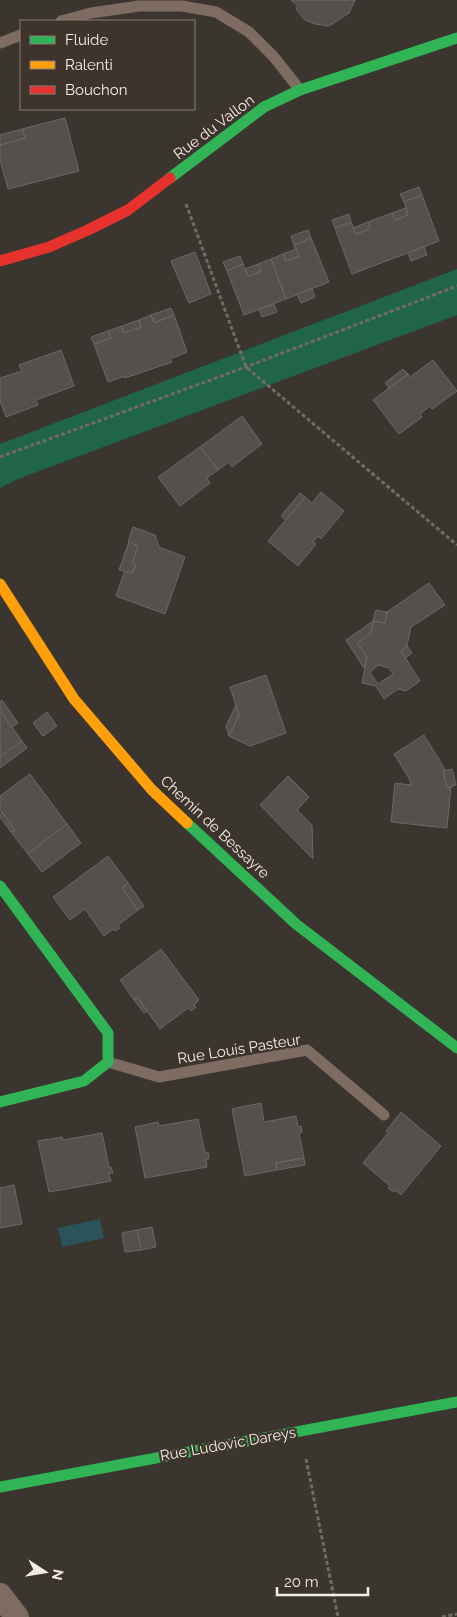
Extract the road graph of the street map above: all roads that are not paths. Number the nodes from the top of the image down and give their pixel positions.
1 (65, 20) edge
2 (20, 35) edge
3 (457, 38) edge
4 (0, 43) edge
5 (300, 90) junction
6 (0, 261) edge
7 (0, 584) edge
8 (0, 886) edge
9 (457, 1048) edge
10 (108, 1062) junction
11 (0, 1102) edge
12 (384, 1115) dead end
13 (457, 1402) edge
14 (0, 1487) edge
15 (0, 1594) edge
16 (17, 1617) edge

1 - 5 lane
2 - 4 lane
3 - 5 street, Rue du Vallon
5 - 6 street, Rue du Vallon
7 - 9 street, Chemin de Bessayre
8 - 10 street
10 - 11 street
10 - 12 lane, Rue Louis Pasteur
13 - 14 street, Rue Ludovic Dareys
15 - 16 street

